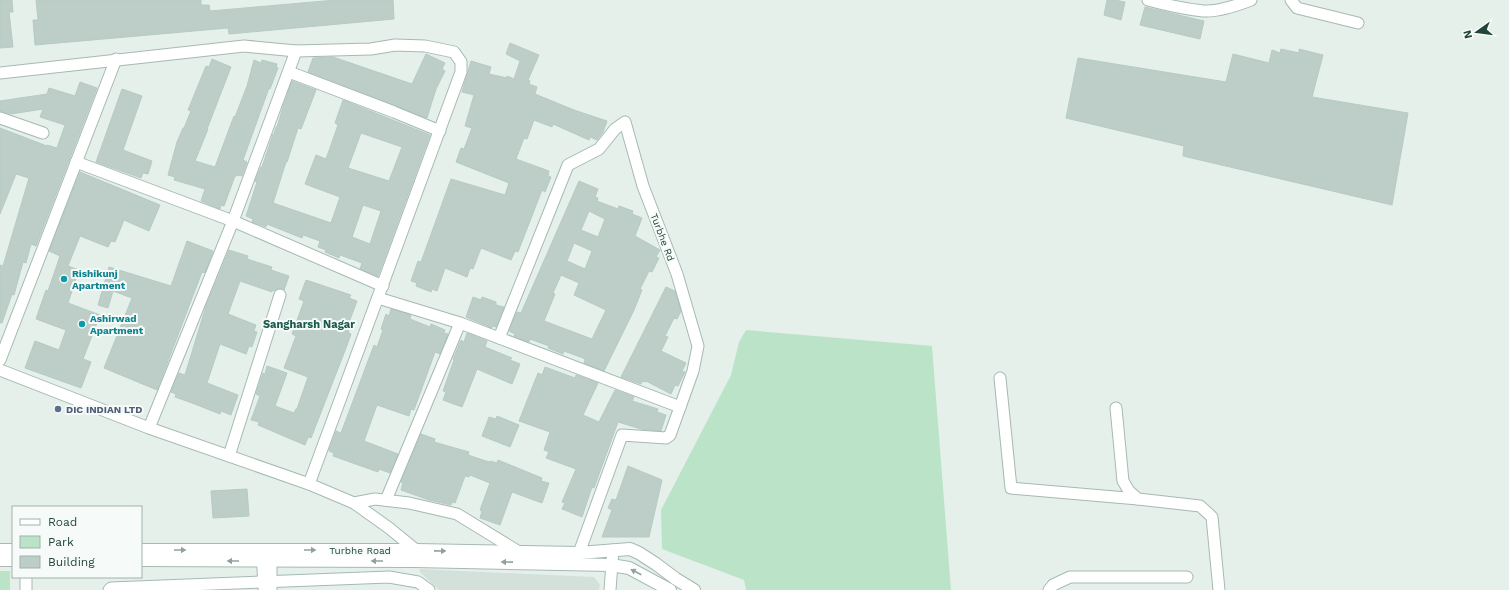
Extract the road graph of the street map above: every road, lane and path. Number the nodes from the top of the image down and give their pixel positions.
1 (1148, 0) edge
2 (1252, 0) edge
3 (1291, 0) edge
4 (1358, 23) dead end
5 (296, 51) junction
6 (116, 59) junction
7 (289, 72) junction
8 (0, 73) edge
9 (0, 118) edge
10 (440, 131) junction
11 (43, 133) dead end
12 (76, 162) junction
13 (233, 221) junction
14 (382, 286) junction
15 (280, 295) dead end
16 (378, 298) junction
17 (460, 323) junction
18 (499, 338) junction
19 (0, 360) edge
20 (0, 370) edge
21 (1000, 378) dead end
22 (680, 407) junction
23 (1116, 408) dead end
24 (149, 428) junction
25 (229, 456) junction
26 (308, 484) junction
27 (1138, 499) junction
28 (386, 500) junction
29 (354, 503) junction
30 (0, 550) edge
31 (12, 550) edge
32 (142, 550) edge
33 (416, 550) junction
34 (613, 550) junction
35 (519, 552) junction
36 (579, 553) junction
37 (266, 556) junction
38 (0, 560) edge
39 (12, 560) edge
40 (142, 560) edge
41 (611, 565) junction
42 (1187, 577) dead end
43 (26, 578) edge
44 (202, 587) edge
45 (267, 587) edge
46 (26, 590) edge
47 (109, 590) edge
48 (429, 590) edge
49 (610, 590) edge
50 (670, 590) edge
51 (694, 590) edge
52 (1049, 590) edge
53 (1219, 590) edge

1 - 2 street
3 - 4 street
5 - 6 street
5 - 7 street
5 - 10 street
6 - 8 street
6 - 12 street
7 - 10 street
7 - 13 street
9 - 11 street
10 - 14 street
12 - 13 street
12 - 19 street
13 - 14 street
13 - 24 street
14 - 16 street
15 - 25 street
16 - 17 street
16 - 26 street
17 - 18 street
17 - 28 street
18 - 22 street
18 - 22 street, Turbhe Rd
20 - 24 street
21 - 27 street
22 - 36 street, Turbhe Rd
23 - 27 street
24 - 25 street
25 - 26 street
26 - 29 street
27 - 53 street
28 - 29 street
28 - 35 street
29 - 33 street
30 - 31 street
32 -> 37 street, Turbhe Road
33 -> 35 street, Turbhe Road
37 -> 33 street, Turbhe Road
34 - 36 street, Turbhe Road
34 - 41 street
34 - 51 street, Turbhe Road
35 - 36 street, Turbhe Road
37 -> 40 street
41 -> 37 street
37 - 45 street
38 - 39 street
41 - 49 street
50 -> 41 street
42 - 52 street
43 - 46 street
44 - 45 street
44 - 47 street
45 - 48 street

